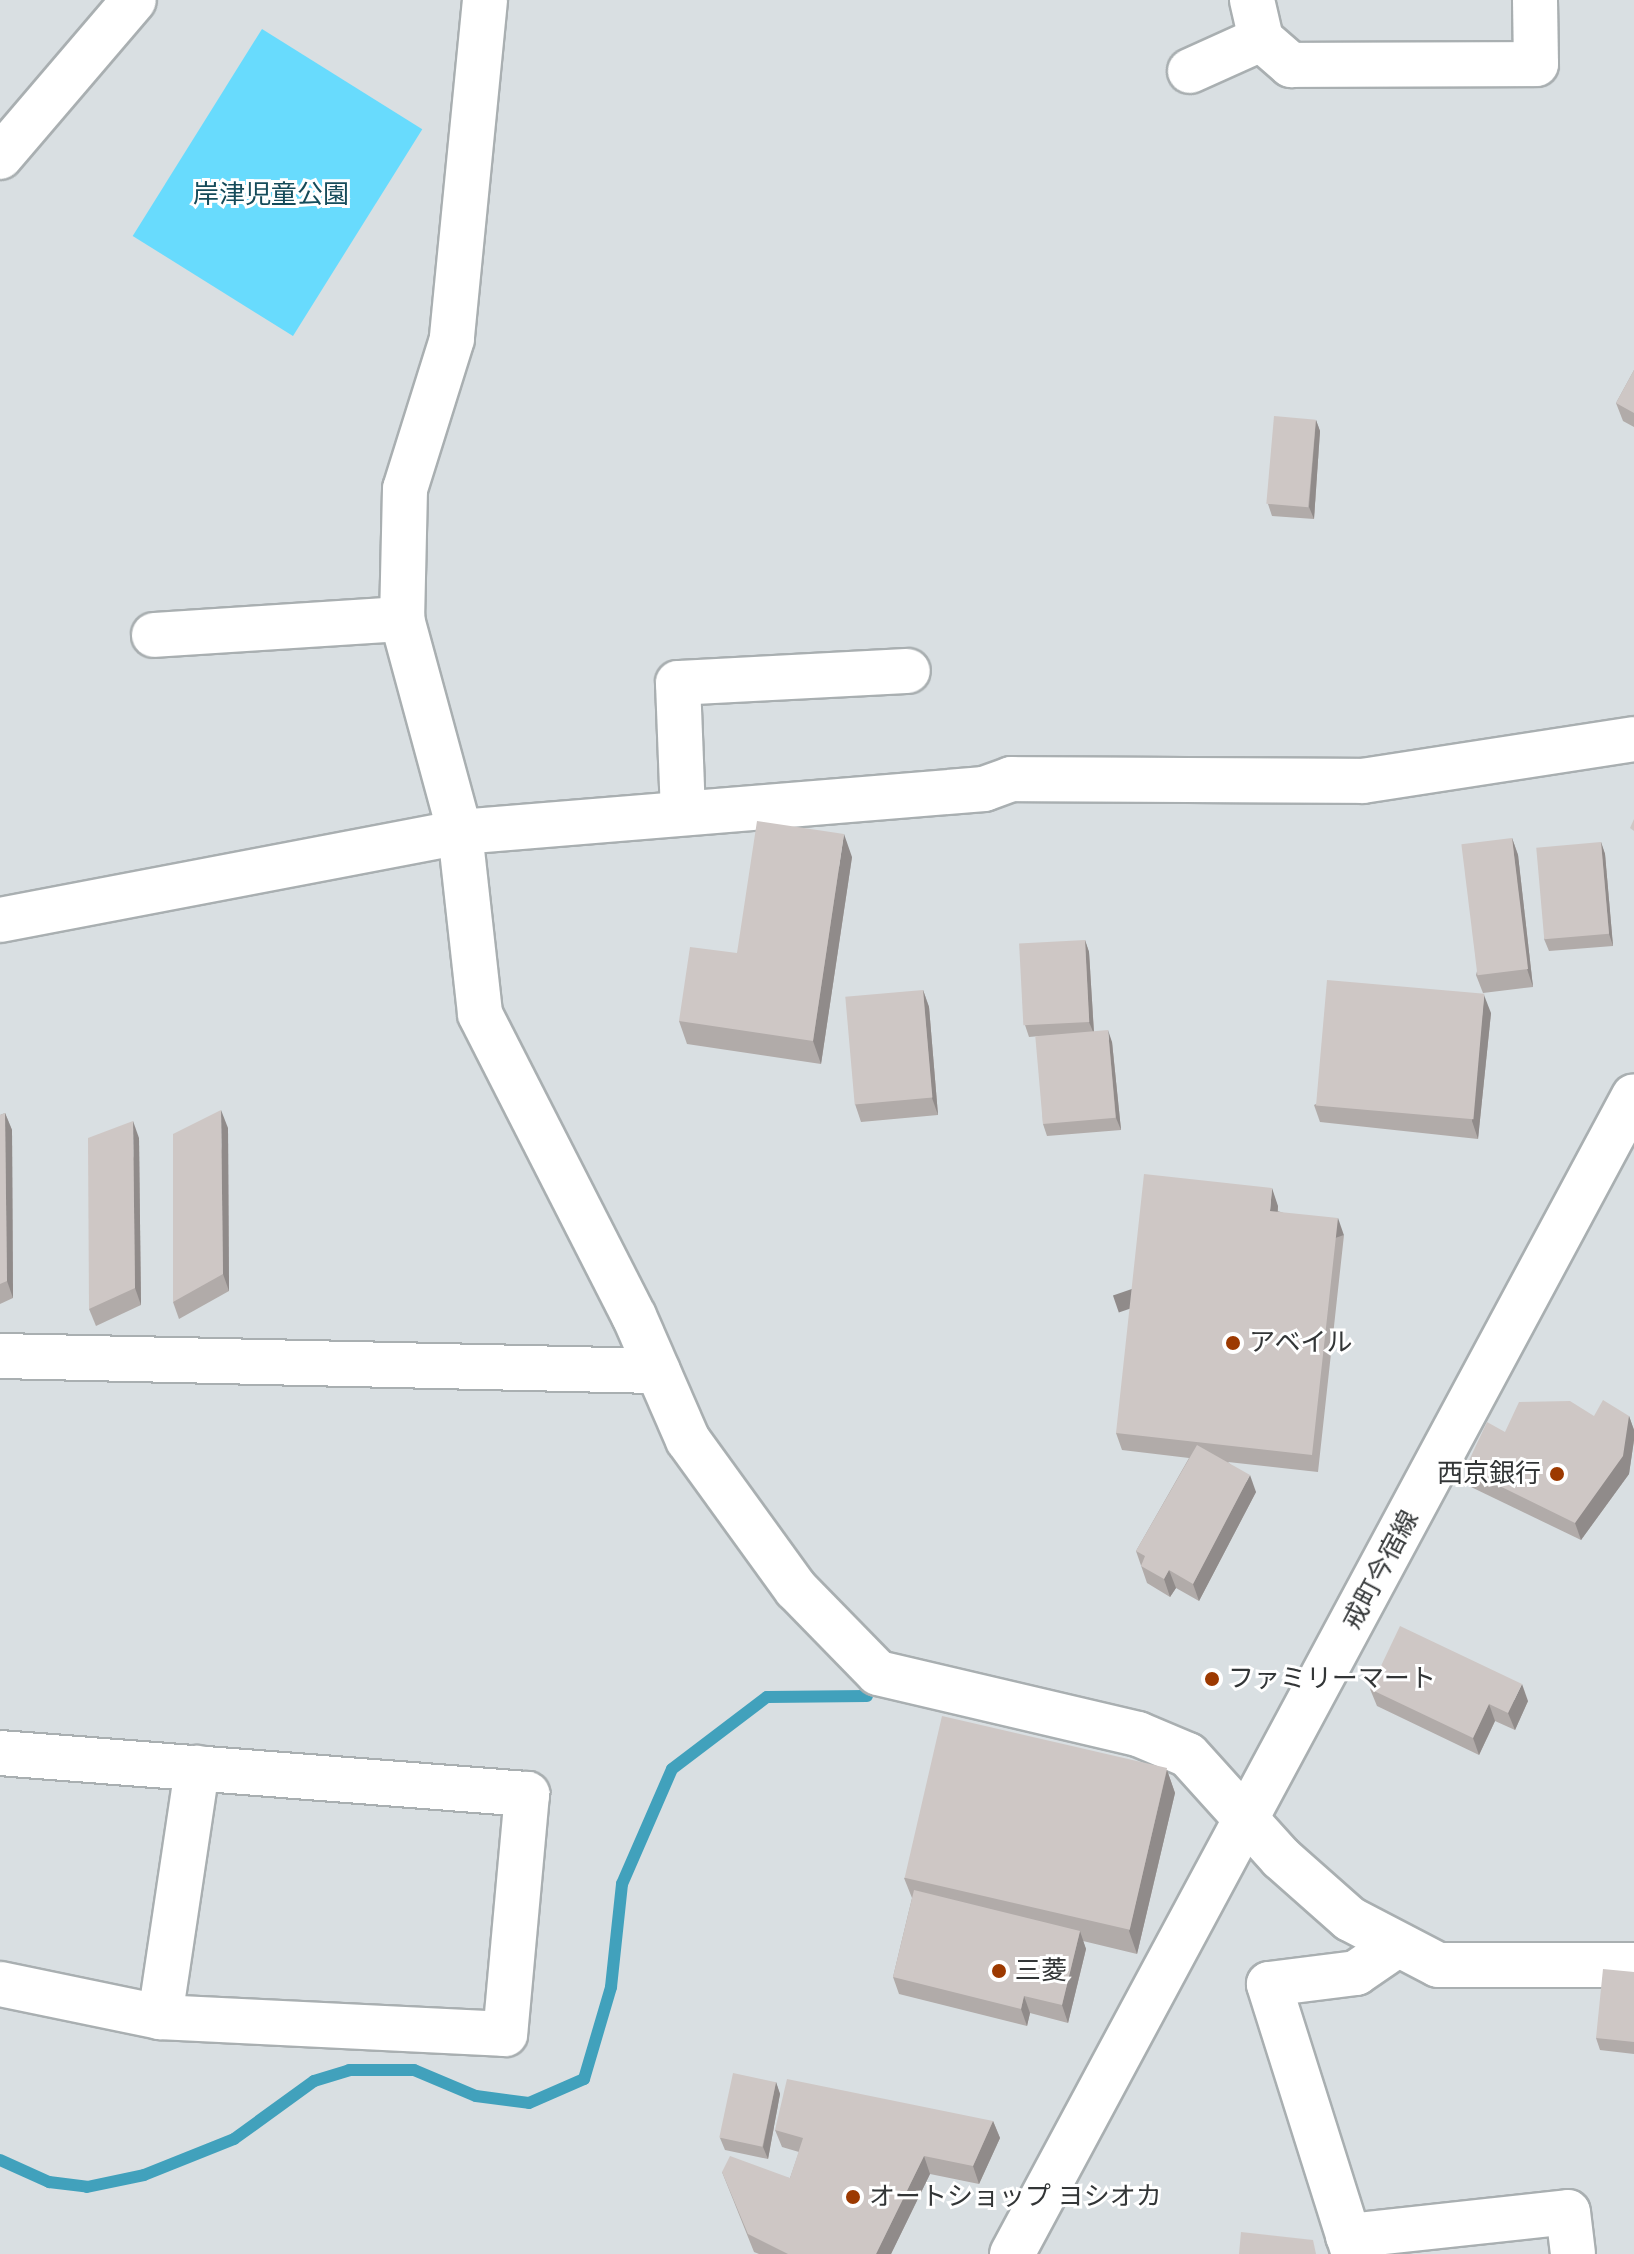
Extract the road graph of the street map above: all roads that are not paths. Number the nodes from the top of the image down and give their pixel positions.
1 (134, 0) edge
2 (485, 0) edge
3 (1535, 0) edge
4 (1256, 19) edge
5 (1190, 71) dead end
6 (0, 157) edge
7 (402, 619) junction
8 (154, 635) dead end
9 (908, 671) dead end
10 (1634, 739) edge
11 (683, 813) junction
12 (460, 832) junction
13 (0, 920) edge
14 (1634, 1096) edge
15 (0, 1356) edge
16 (658, 1371) junction
17 (0, 1753) edge
18 (197, 1768) junction
19 (1249, 1817) junction
20 (1394, 1947) junction
21 (1634, 1965) edge
22 (0, 1984) edge
23 (160, 2017) junction
24 (1351, 2245) edge
25 (1012, 2254) edge
26 (1573, 2254) edge

1 - 6 street
2 - 7 street
3 - 4 street
4 - 5 street
7 - 8 street
7 - 12 street
9 - 11 street
10 - 11 street
11 - 12 street
12 - 13 street
12 - 16 street
14 - 19 street, 戒町今宿線
15 - 16 street
16 - 19 street
17 - 18 street
18 - 23 street
18 - 23 street
19 - 20 street
19 - 25 street, 戒町今宿線
20 - 21 street
20 - 24 street
22 - 23 street
24 - 26 street

